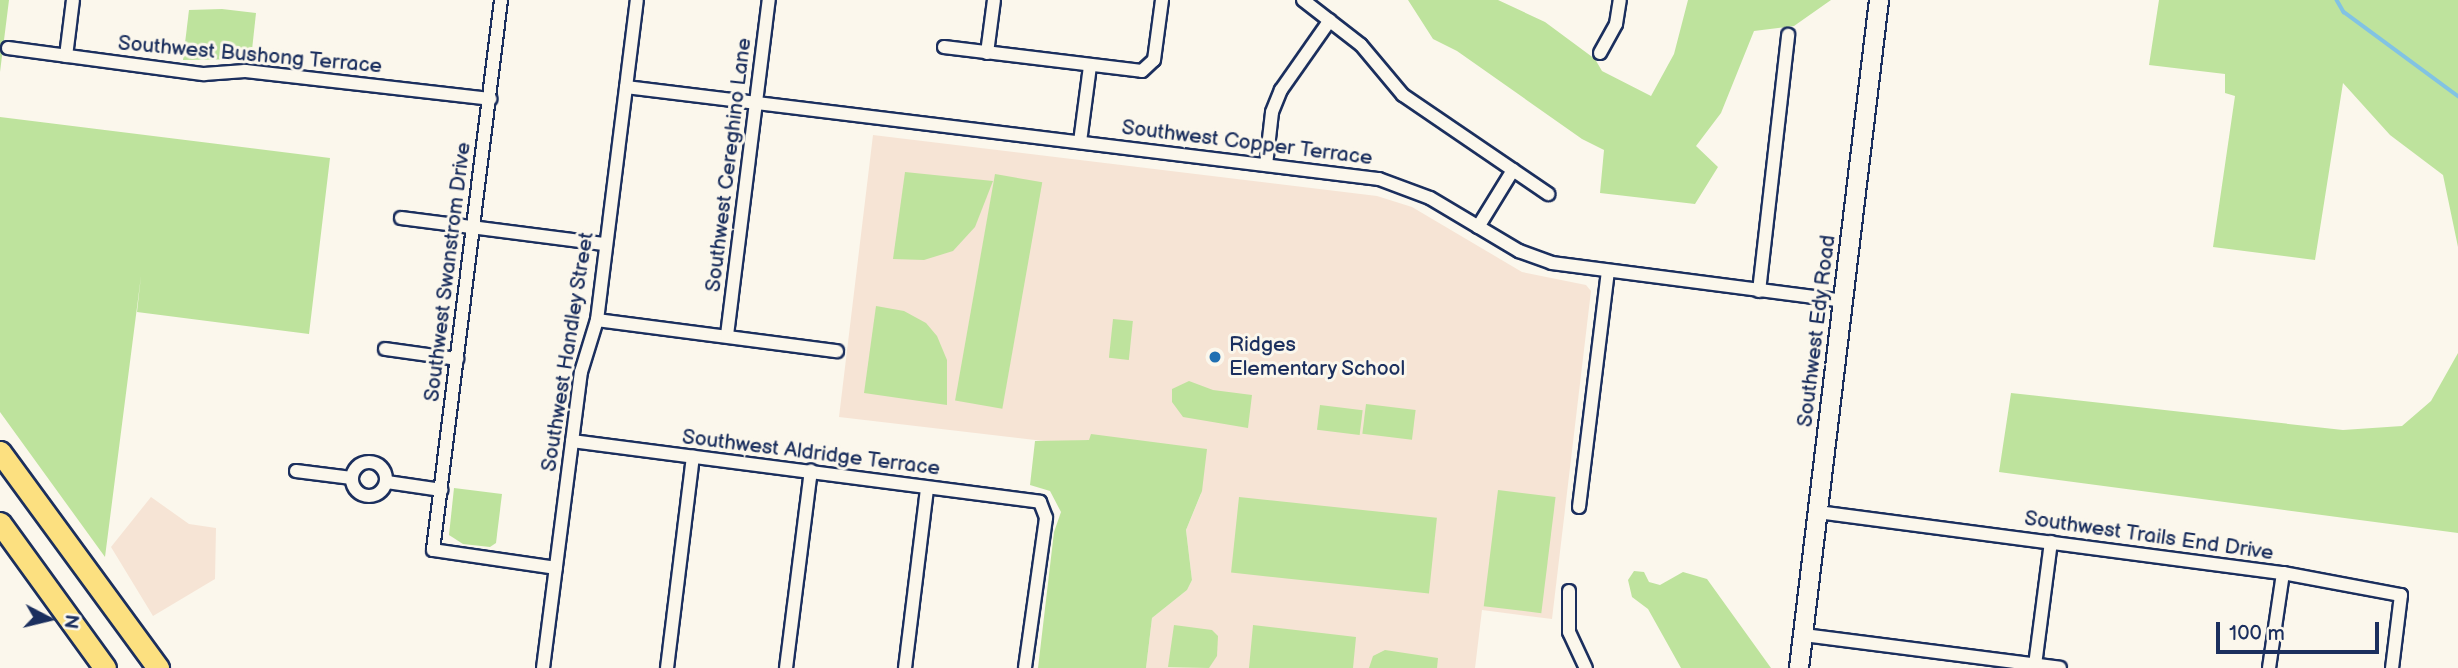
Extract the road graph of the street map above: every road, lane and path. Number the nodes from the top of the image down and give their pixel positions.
1 (73, 0) edge
2 (501, 0) edge
3 (637, 0) edge
4 (769, 0) edge
5 (994, 0) edge
6 (1162, 0) edge
7 (1303, 0) edge
8 (1620, 0) edge
9 (1879, 0) edge
10 (1330, 20) junction
11 (1788, 36) dead end
12 (944, 47) dead end
13 (8, 48) dead end
14 (987, 53) junction
15 (1600, 53) dead end
16 (66, 56) junction
17 (1090, 66) junction
18 (626, 87) junction
19 (489, 99) junction
20 (756, 102) junction
21 (1080, 142) junction
22 (1266, 165) junction
23 (1513, 170) junction
24 (1548, 194) dead end
25 (401, 218) dead end
26 (474, 227) junction
27 (1478, 227) junction
28 (605, 244) junction
29 (1608, 272) junction
30 (1759, 291) junction
31 (1843, 301) junction
32 (597, 320) junction
33 (726, 335) junction
34 (385, 349) dead end
35 (837, 351) dead end
36 (457, 359) junction
37 (572, 441) junction
38 (0, 452) edge
39 (693, 457) junction
40 (296, 471) dead end
41 (811, 471) junction
42 (352, 478) junction
43 (387, 482) junction
44 (927, 488) junction
45 (441, 490) junction
46 (1579, 507) dead end
47 (1818, 512) junction
48 (0, 523) edge
49 (2051, 542) junction
50 (556, 568) junction
51 (2283, 573) junction
52 (1569, 591) dead end
53 (1804, 635) junction
54 (1943, 654) junction
55 (2035, 665) junction
56 (105, 668) edge
57 (158, 668) edge
58 (543, 668) edge
59 (667, 668) edge
60 (786, 668) edge
61 (905, 668) edge
62 (1025, 668) edge
63 (1586, 668) edge
64 (1799, 668) edge
65 (1941, 668) edge
66 (2060, 668) edge
67 (2269, 668) edge
68 (2392, 668) edge

1 - 16 street
2 - 19 street, Southwest Swanstrom Drive
3 - 18 street, Southwest Handley Street
4 - 20 street, Southwest Cereghino Lane
5 - 14 street
6 - 17 street
7 - 10 street
8 - 15 street
9 - 31 main road, Southwest Edy Road
10 - 22 street
10 - 23 street
11 - 30 street
12 - 14 street
13 - 16 street, Southwest Bushong Terrace
14 - 17 street
16 - 19 street, Southwest Bushong Terrace
17 - 21 street
18 - 20 street, Southwest Copper Terrace
18 - 28 street, Southwest Handley Street
19 - 26 street, Southwest Swanstrom Drive
20 - 21 street, Southwest Copper Terrace
20 - 33 street, Southwest Cereghino Lane
21 - 22 street, Southwest Copper Terrace
22 - 27 street, Southwest Copper Terrace
23 - 24 street
23 - 27 street
25 - 26 street
26 - 28 street
26 - 36 street, Southwest Swanstrom Drive
27 - 29 street, Southwest Copper Terrace
28 - 32 street, Southwest Handley Street
29 - 30 street, Southwest Copper Terrace
29 - 46 street
30 - 31 street, Southwest Copper Terrace
31 - 47 main road, Southwest Edy Road
32 - 33 street
32 - 37 street, Southwest Handley Street
33 - 35 street
34 - 36 street
36 - 45 street, Southwest Swanstrom Drive
37 - 39 street, Southwest Aldridge Terrace
37 - 50 street, Southwest Handley Street
38 - 57 highway
39 - 41 street, Southwest Aldridge Terrace
39 - 59 street
40 - 42 street
41 - 44 street, Southwest Aldridge Terrace
41 - 60 street
42 - 43 street
42 - 43 street
43 - 45 street
44 - 61 street
44 - 62 street, Southwest Aldridge Terrace
45 - 50 street, Southwest Swanstrom Drive
47 - 49 street, Southwest Trails End Drive
47 - 53 main road, Southwest Edy Road
48 - 56 highway
49 - 51 street, Southwest Trails End Drive
49 - 55 street
50 - 58 street, Southwest Handley Street
51 - 67 street
51 - 68 street, Southwest Trails End Drive
52 - 63 street
53 - 54 street
53 - 64 main road, Southwest Edy Road
54 - 55 street
54 - 65 street
55 - 66 street

